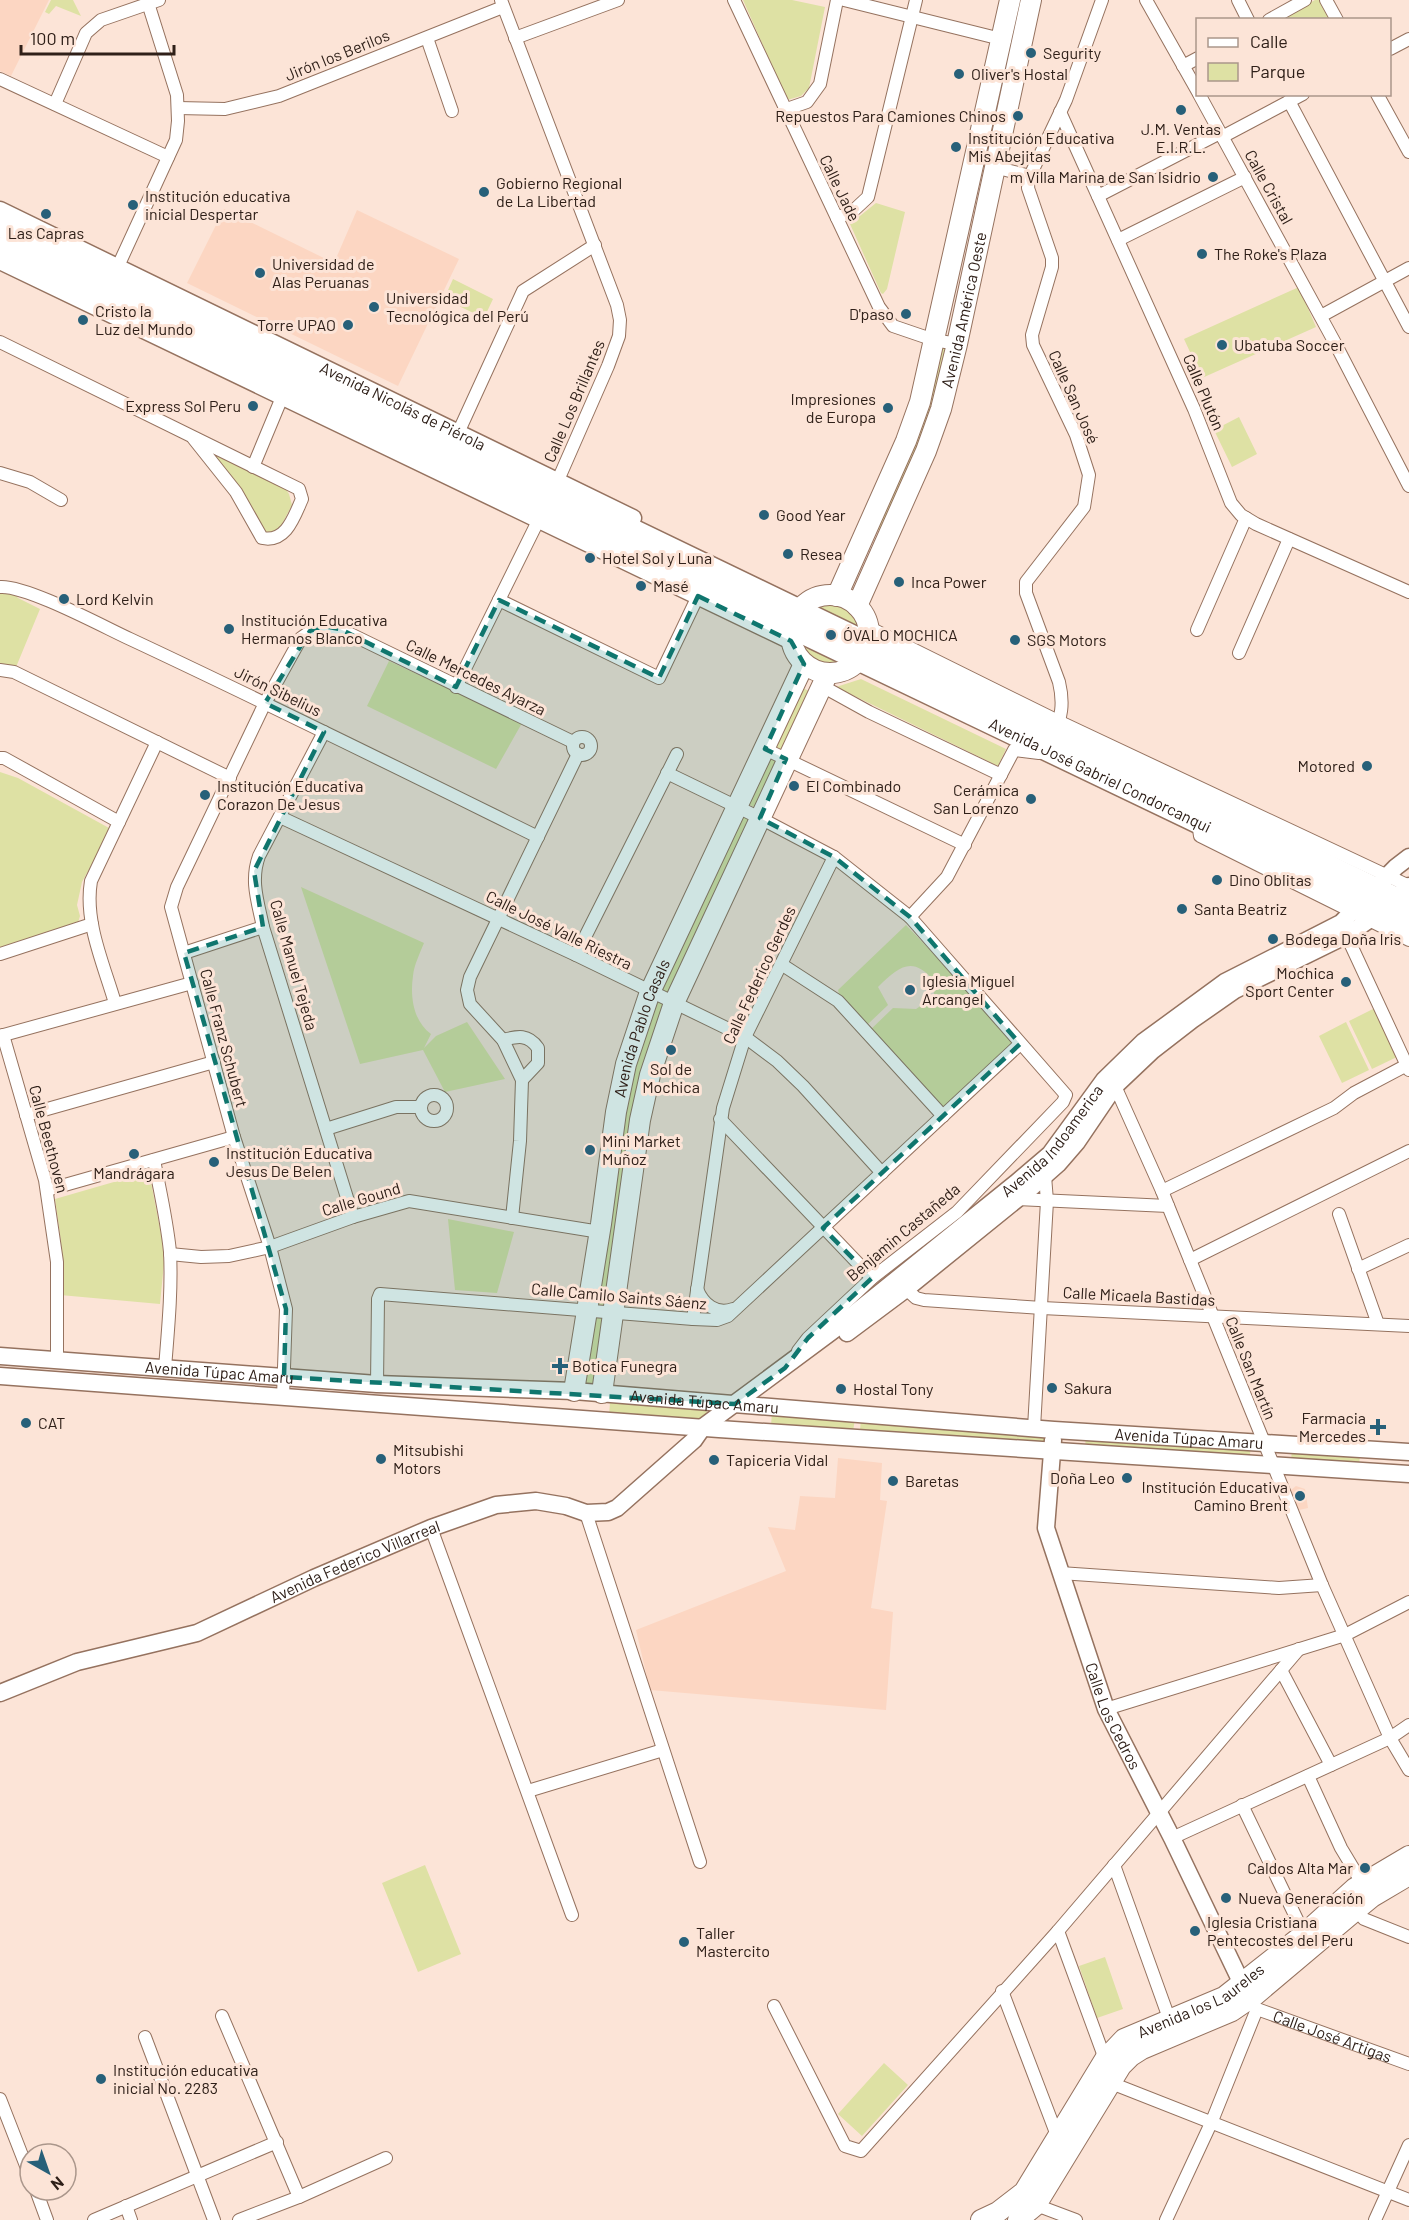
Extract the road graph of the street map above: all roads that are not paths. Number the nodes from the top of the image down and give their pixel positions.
1 (618, 0) edge
2 (734, 0) edge
3 (837, 0) edge
4 (844, 0) edge
5 (916, 0) edge
6 (1010, 0) edge
7 (1031, 0) edge
8 (1102, 0) edge
9 (1146, 0) edge
10 (1238, 0) edge
11 (1305, 0) edge
12 (1326, 0) edge
13 (151, 1) edge
14 (502, 4) edge
15 (912, 18) junction
16 (1247, 18) edge
17 (1273, 18) edge
18 (1336, 18) edge
19 (427, 38) junction
20 (515, 38) junction
21 (1409, 39) edge
22 (1011, 42) junction
23 (1391, 49) edge
24 (1196, 59) edge
25 (1183, 66) junction
26 (0, 79) edge
27 (1196, 89) edge
28 (1200, 96) edge
29 (1299, 96) edge
30 (1378, 96) edge
31 (1289, 101) junction
32 (55, 104) junction
33 (178, 108) junction
34 (784, 110) junction
35 (452, 111) dead end
36 (1060, 112) junction
37 (1221, 135) junction
38 (1409, 152) edge
39 (168, 158) junction
40 (994, 167) junction
41 (1030, 176) junction
42 (1245, 177) junction
43 (1098, 196) junction
44 (0, 210) edge
45 (837, 218) junction
46 (0, 225) edge
47 (1118, 240) junction
48 (595, 245) junction
49 (0, 248) edge
50 (0, 261) edge
51 (1409, 268) edge
52 (1385, 281) junction
53 (107, 288) junction
54 (1321, 316) junction
55 (1409, 327) edge
56 (934, 340) junction
57 (0, 342) edge
58 (957, 344) junction
59 (284, 391) junction
60 (411, 417) junction
61 (458, 433) junction
62 (193, 438) junction
63 (252, 467) junction
64 (0, 472) edge
65 (1409, 486) edge
66 (61, 500) dead end
67 (548, 500) junction
68 (1246, 518) junction
69 (867, 529) junction
70 (887, 538) junction
71 (1289, 538) junction
72 (0, 587) edge
73 (1409, 592) edge
74 (837, 596) junction
75 (710, 597) junction
76 (499, 600) junction
77 (857, 606) junction
78 (797, 620) junction
79 (1197, 630) dead end
80 (865, 644) junction
81 (1239, 653) dead end
82 (804, 664) junction
83 (0, 670) edge
84 (825, 679) junction
85 (456, 687) junction
86 (265, 703) junction
87 (324, 732) junction
88 (1053, 735) junction
89 (157, 742) junction
90 (765, 749) junction
91 (677, 754) dead end
92 (0, 758) edge
93 (786, 759) junction
94 (668, 773) junction
95 (1001, 775) junction
96 (230, 778) junction
97 (738, 807) junction
98 (280, 817) junction
99 (759, 818) junction
100 (119, 822) junction
101 (538, 837) junction
102 (965, 845) junction
103 (834, 857) junction
104 (1409, 857) edge
105 (1378, 903) edge
106 (910, 917) junction
107 (498, 919) junction
108 (1409, 923) edge
109 (92, 924) junction
110 (263, 927) junction
111 (1409, 940) edge
112 (184, 953) junction
113 (0, 954) edge
114 (576, 955) junction
115 (781, 964) junction
116 (192, 982) junction
117 (650, 992) junction
118 (115, 1003) junction
119 (674, 1004) junction
120 (1, 1036) edge
121 (745, 1037) junction
122 (503, 1040) junction
123 (1020, 1044) junction
124 (214, 1062) junction
125 (1408, 1067) edge
126 (522, 1080) junction
127 (1111, 1082) junction
128 (421, 1107) dead end
129 (26, 1115) junction
130 (943, 1116) junction
131 (720, 1119) junction
132 (326, 1129) junction
133 (234, 1137) junction
134 (738, 1138) junction
135 (717, 1148) junction
136 (1409, 1151) edge
137 (154, 1160) junction
138 (882, 1173) junction
139 (1045, 1176) junction
140 (47, 1190) junction
141 (1162, 1191) junction
142 (1017, 1199) junction
143 (1047, 1201) junction
144 (1168, 1206) junction
145 (1339, 1214) dead end
146 (353, 1217) junction
147 (512, 1218) junction
148 (824, 1228) junction
149 (600, 1232) junction
150 (1409, 1245) edge
151 (270, 1247) junction
152 (170, 1254) junction
153 (1190, 1260) junction
154 (1359, 1269) junction
155 (872, 1278) junction
156 (697, 1289) junction
157 (906, 1289) junction
158 (737, 1308) junction
159 (1042, 1308) junction
160 (588, 1310) junction
161 (615, 1312) junction
162 (1212, 1316) junction
163 (693, 1319) junction
164 (1378, 1324) junction
165 (1409, 1326) edge
166 (0, 1356) edge
167 (57, 1360) junction
168 (165, 1368) junction
169 (785, 1368) junction
170 (0, 1376) edge
171 (284, 1377) junction
172 (377, 1384) junction
173 (574, 1391) junction
174 (602, 1394) junction
175 (283, 1397) junction
176 (735, 1404) junction
177 (752, 1405) junction
178 (858, 1414) junction
179 (571, 1418) junction
180 (598, 1420) junction
181 (1034, 1428) junction
182 (1054, 1430) junction
183 (705, 1432) junction
184 (856, 1437) junction
185 (1263, 1443) junction
186 (1380, 1450) junction
187 (1052, 1451) junction
188 (1409, 1452) edge
189 (1273, 1467) junction
190 (1378, 1473) junction
191 (1409, 1474) edge
192 (586, 1513) junction
193 (431, 1528) junction
194 (1060, 1573) junction
195 (1322, 1586) junction
196 (1409, 1602) edge
197 (1345, 1635) junction
198 (1299, 1649) junction
199 (1281, 1670) junction
200 (0, 1693) edge
201 (1106, 1709) junction
202 (1409, 1725) edge
203 (1390, 1738) junction
204 (663, 1750) junction
205 (1330, 1765) junction
206 (1409, 1770) edge
207 (1308, 1776) junction
208 (528, 1791) junction
209 (1242, 1805) junction
210 (1158, 1813) junction
211 (1172, 1838) junction
212 (1409, 1856) edge
213 (700, 1862) dead end
214 (1114, 1865) junction
215 (1409, 1875) edge
216 (1362, 1883) junction
217 (1356, 1910) junction
218 (572, 1915) dead end
219 (1058, 1931) junction
220 (1304, 1934) junction
221 (1409, 1937) edge
222 (1002, 1991) junction
223 (1250, 1998) junction
224 (774, 2006) dead end
225 (222, 2016) dead end
226 (1170, 2021) junction
227 (145, 2037) dead end
228 (1105, 2059) junction
229 (1409, 2064) edge
230 (1111, 2083) junction
231 (0, 2099) edge
232 (1212, 2121) junction
233 (1058, 2138) junction
234 (277, 2142) junction
235 (18, 2145) edge
236 (1409, 2145) edge
237 (386, 2158) dead end
238 (196, 2176) junction
239 (1388, 2192) junction
240 (299, 2197) junction
241 (1409, 2200) edge
242 (40, 2202) edge
243 (1036, 2205) junction
244 (126, 2206) junction
245 (989, 2216) edge
246 (47, 2220) edge
247 (94, 2220) edge
248 (131, 2220) edge
249 (214, 2220) edge
250 (239, 2220) edge
251 (973, 2220) edge
252 (1018, 2220) edge
253 (1076, 2220) edge
254 (1166, 2220) edge
255 (1375, 2220) edge

1 - 20 street
2 - 34 street, Calle Jade
3 - 34 street
4 - 15 street
5 - 15 street
6 - 22 main road, Avenida América Oeste
7 - 22 main road, Avenida América Oeste
8 - 36 street
9 - 25 street, Calle Cristal
10 - 16 street
11 - 17 street
12 - 18 street
13 - 32 street
13 - 33 street
14 - 19 street, Jirón los Berilos
14 - 20 street, Calle Los Brillantes
15 - 22 street
15 - 45 street
19 - 33 street, Jirón los Berilos
19 - 35 street
20 - 48 street, Calle Los Brillantes
21 - 23 street
22 - 40 main road, Avenida América Oeste
22 - 56 main road, Avenida América Oeste
24 - 25 street
25 - 27 street, Calle Cristal
26 - 32 street
28 - 37 street, Calle Cristal
29 - 31 street
30 - 38 street
31 - 37 street
31 - 52 street
32 - 39 street
33 - 39 street
34 - 45 street, Calle Jade
36 - 41 street
36 - 43 street, Calle Plutón
37 - 42 street, Calle Cristal
37 - 43 street
39 - 53 street
40 - 41 street
40 - 58 main road, Avenida América Oeste
41 - 88 street, Calle San José
42 - 47 street
42 - 54 street, Calle Cristal
43 - 47 street, Calle Plutón
44 - 53 main road, Avenida Nicolás de Piérola
45 - 56 street, Calle Jade
46 - 53 highway, Avenida Nicolás de Piérola
47 - 68 street, Calle Plutón
48 - 61 street
48 - 67 street, Calle Los Brillantes
49 - 53 highway, Avenida Nicolás de Piérola
50 - 53 main road, Avenida Nicolás de Piérola
51 - 52 street
52 - 54 street
52 - 55 street
53 - 59 highway, Avenida Nicolás de Piérola
53 - 60 highway, Avenida Nicolás de Piérola
54 - 65 street, Calle Cristal
56 - 58 street, Calle Jade
56 - 69 main road, Avenida América Oeste
57 - 62 street
58 - 70 main road, Avenida América Oeste
59 - 63 street
59 - 67 highway, Avenida Nicolás de Piérola
60 - 61 main road, Avenida Nicolás de Piérola
60 - 67 highway, Avenida Nicolás de Piérola
61 - 67 main road, Avenida Nicolás de Piérola
62 - 63 street
62 - 63 street
64 - 66 street
67 - 75 highway, Avenida Nicolás de Piérola
67 - 76 street, Calle Los Brillantes
67 - 78 highway, Avenida Nicolás de Piérola
68 - 71 street, Calle Plutón
68 - 79 street
69 - 70 main road
69 - 74 main road, Avenida América Oeste
70 - 77 main road, Avenida América Oeste
71 - 73 street, Calle Plutón
71 - 81 street
72 - 86 street, Jirón Sibelius
74 - 77 main road
74 - 78 main road
75 - 76 street
75 - 78 highway, Avenida Nicolás de Piérola
76 - 85 street, Calle Los Brillantes
77 - 80 main road
78 - 80 highway, Avenida José Gabriel Condorcanqui
78 - 82 main road
80 - 84 main road
80 - 88 highway, Avenida José Gabriel Condorcanqui
80 - 88 street, Avenida José Gabriel Condorcanqui
82 - 84 main road
82 - 90 main road, Avenida Pablo Casals
83 - 89 street
84 - 93 main road, Avenida Pablo Casals
84 - 95 street
85 - 86 street, Calle Mercedes Ayarza
85 - 101 street, Calle Mercedes Ayarza
86 - 87 street, Jirón Sibelius
86 - 96 street, Calle Franz Schubert
87 - 98 street, Calle Manuel Tejeda
87 - 101 street, Jirón Sibelius
88 - 95 street
88 - 105 highway, Avenida José Gabriel Condorcanqui
88 - 105 highway, Avenida José Gabriel Condorcanqui
89 - 96 street
89 - 100 street
90 - 93 street
90 - 97 main road, Avenida Pablo Casals
91 - 94 street
92 - 100 street
93 - 99 main road, Avenida Pablo Casals
93 - 102 street
94 - 97 street
94 - 114 street
95 - 102 street
96 - 112 street, Calle Franz Schubert
97 - 99 street
97 - 117 main road, Avenida Pablo Casals
98 - 107 street, Calle José Valle Riestra
98 - 110 street, Calle Manuel Tejeda
99 - 103 street
99 - 119 main road, Avenida Pablo Casals
100 - 109 street
101 - 107 street
102 - 106 street
103 - 106 street
103 - 115 street, Calle Federico Gerdes
104 - 105 main road, Avenida Indoamerica
105 - 108 highway, Avenida José Gabriel Condorcanqui
105 - 111 street
105 - 125 street
105 - 127 main road, Avenida Indoamerica
106 - 123 street
107 - 114 street, Calle José Valle Riestra
107 - 122 street
109 - 113 street
109 - 118 street
110 - 112 street
110 - 132 street, Calle Manuel Tejeda
112 - 116 street, Calle Franz Schubert
114 - 117 street, Calle José Valle Riestra
115 - 121 street, Calle Federico Gerdes
115 - 130 street
116 - 118 street
116 - 124 street, Calle Franz Schubert
117 - 119 street, Calle José Valle Riestra
117 - 149 main road, Avenida Pablo Casals
118 - 120 street
119 - 121 street, Calle José Valle Riestra
119 - 161 main road, Avenida Pablo Casals
120 - 129 street, Calle Beethoven
121 - 131 street, Calle Federico Gerdes
121 - 138 street, Calle José Valle Riestra
122 - 126 street
122 - 126 street
123 - 130 street, Calle Camilo Saints Sáenz
123 - 155 street, Benjamin Castañeda
124 - 129 street
124 - 133 street, Calle Franz Schubert
125 - 141 street
126 - 147 street
127 - 139 main road, Avenida Indoamerica
127 - 141 street, Calle San Martín
127 - 169 main road, Avenida Indoamerica
128 - 132 street
129 - 140 street, Calle Beethoven
130 - 138 street, Calle Camilo Saints Sáenz
131 - 134 street
131 - 135 street, Calle Federico Gerdes
132 - 146 street, Calle Manuel Tejeda
133 - 137 street
133 - 151 street, Calle Franz Schubert
134 - 135 street
134 - 148 street
135 - 156 street, Calle Federico Gerdes
136 - 153 street
137 - 140 street
137 - 152 street
138 - 148 street, Calle Camilo Saints Sáenz
139 - 142 main road, Avenida Indoamerica
139 - 143 street
140 - 167 street, Calle Beethoven
141 - 144 street, Calle San Martín
142 - 143 street
142 - 157 main road, Avenida Indoamerica
143 - 144 street
143 - 159 street
144 - 153 street, Calle San Martín
145 - 154 street
146 - 147 street, Calle Gound
146 - 151 street, Calle Gound
147 - 149 street, Calle Gound
148 - 155 street
148 - 158 street, Calle Camilo Saints Sáenz
149 - 160 main road, Avenida Pablo Casals
150 - 154 street
151 - 152 street, Calle Gound
151 - 171 street, Calle Franz Schubert
152 - 168 street
153 - 162 street, Calle San Martín
154 - 164 street
155 - 169 street, Benjamin Castañeda
156 - 158 street
156 - 163 street, Calle Federico Gerdes
157 - 159 street, Calle Micaela Bastidas
157 - 177 main road, Avenida Indoamerica
158 - 163 street, Calle Camilo Saints Sáenz
159 - 162 street, Calle Micaela Bastidas
159 - 181 street
160 - 161 street, Calle Camilo Saints Sáenz
160 - 172 street, Calle Camilo Saints Sáenz
160 - 173 main road, Avenida Pablo Casals
161 - 163 street, Calle Camilo Saints Sáenz
161 - 174 main road, Avenida Pablo Casals
162 - 164 street, Calle Micaela Bastidas
162 - 185 street, Calle San Martín
164 - 165 street, Calle Micaela Bastidas
166 - 167 main road, Avenida Túpac Amaru
167 - 168 main road, Avenida Túpac Amaru
168 - 171 main road, Avenida Túpac Amaru
169 - 176 main road, Avenida Indoamerica
170 - 175 main road, Avenida Túpac Amaru
171 - 172 main road, Avenida Túpac Amaru
171 - 175 street, Calle Franz Schubert
172 - 173 main road, Avenida Túpac Amaru
173 - 174 main road, Avenida Túpac Amaru
173 - 179 main road, Avenida Pablo Casals
174 - 176 main road, Avenida Túpac Amaru
174 - 180 main road, Avenida Pablo Casals
175 - 179 main road, Avenida Túpac Amaru
176 - 177 main road, Avenida Túpac Amaru
176 - 183 main road, Avenida Federico Villarreal
177 - 178 main road, Avenida Túpac Amaru
177 - 183 main road, Avenida Federico Villarreal
178 - 181 main road, Avenida Túpac Amaru
178 - 184 main road
179 - 180 main road, Avenida Túpac Amaru
180 - 183 main road, Avenida Túpac Amaru
181 - 182 main road, Avenida Túpac Amaru
182 - 185 main road, Avenida Túpac Amaru
182 - 187 main road, Calle Los Cedros
183 - 184 main road, Avenida Túpac Amaru
183 - 192 main road, Avenida Federico Villarreal
184 - 187 main road, Avenida Túpac Amaru
185 - 186 main road, Avenida Túpac Amaru
185 - 189 street, Calle San Martín
186 - 188 main road, Avenida Túpac Amaru
186 - 190 main road
187 - 189 main road, Avenida Túpac Amaru
187 - 194 main road, Calle Los Cedros
189 - 190 main road, Avenida Túpac Amaru
189 - 195 street, Calle San Martín
190 - 191 main road, Avenida Túpac Amaru
192 - 193 main road, Avenida Federico Villarreal
192 - 204 street
193 - 200 main road, Avenida Federico Villarreal
193 - 208 street
194 - 195 street
194 - 201 main road, Calle Los Cedros
195 - 197 street, Calle San Martín
196 - 197 street
197 - 198 street
197 - 203 street, Calle San Martín
198 - 199 street
198 - 201 street
199 - 205 street
199 - 210 street
201 - 210 main road, Calle Los Cedros
202 - 203 street
203 - 205 street
203 - 206 street, Calle San Martín
204 - 208 street
204 - 213 street
205 - 207 street
207 - 209 street
207 - 216 street
208 - 218 street
209 - 211 street
209 - 220 street
210 - 211 main road, Calle Los Cedros
210 - 214 street
211 - 223 main road, Calle Los Cedros
212 - 216 main road, Avenida los Laureles
214 - 219 street
214 - 226 street
215 - 217 main road, Avenida los Laureles
216 - 220 main road, Avenida los Laureles
217 - 221 street
217 - 223 main road, Avenida los Laureles
219 - 222 street
219 - 228 street
220 - 223 main road, Avenida los Laureles
222 - 224 street
222 - 233 street
223 - 226 main road, Avenida los Laureles
223 - 229 street, Calle José Artigas
223 - 230 main road, Avenida los Laureles
223 - 232 street
225 - 234 street
226 - 228 main road, Avenida los Laureles
227 - 238 street
228 - 233 main road, Avenida los Laureles
230 - 232 street
230 - 243 main road, Avenida los Laureles
231 - 235 street
232 - 239 street
232 - 254 street
233 - 245 main road, Avenida los Laureles
234 - 238 street
234 - 240 street
236 - 239 street
237 - 240 street
238 - 244 street
238 - 249 street
239 - 241 street
239 - 255 street
240 - 250 street
242 - 246 street
243 - 252 main road, Avenida los Laureles
243 - 253 street
244 - 247 street
244 - 248 street
245 - 251 main road, Avenida los Laureles

